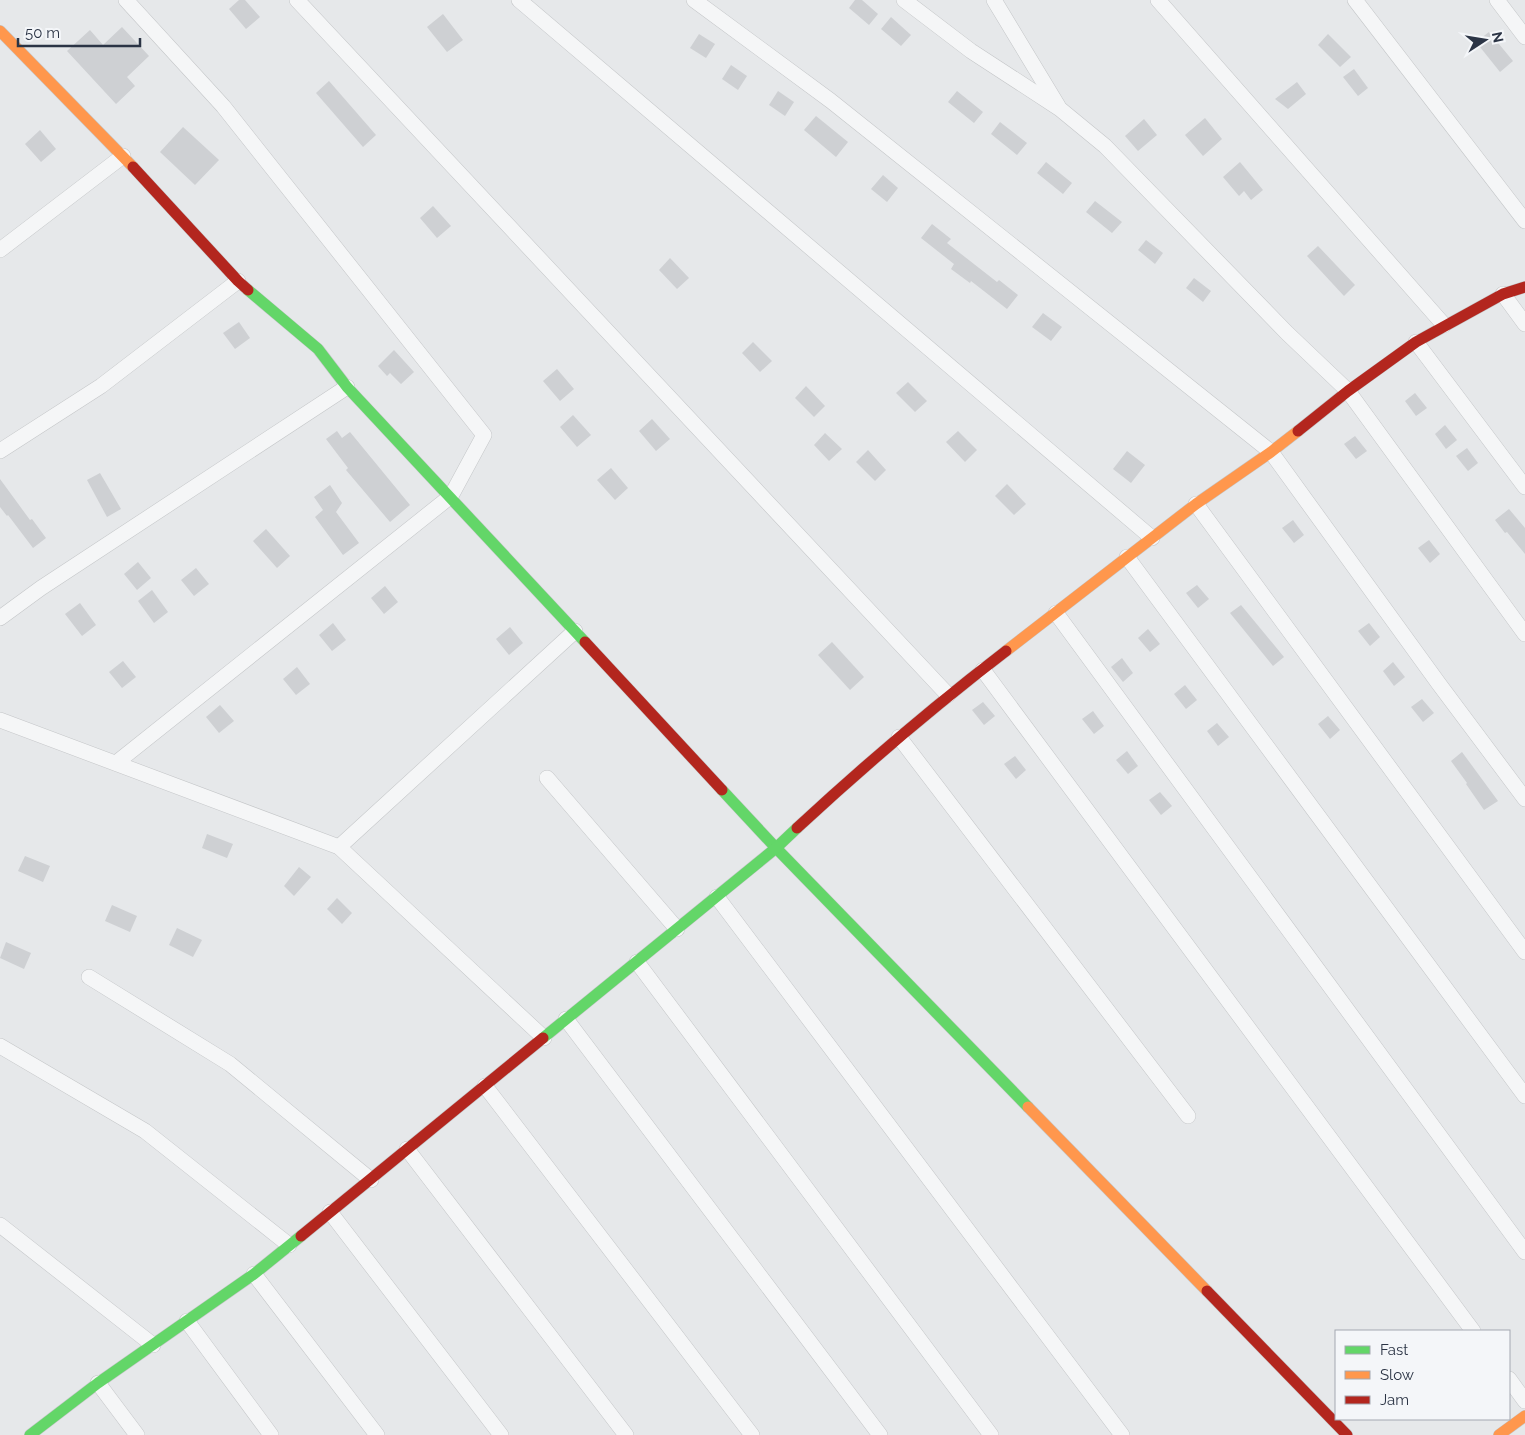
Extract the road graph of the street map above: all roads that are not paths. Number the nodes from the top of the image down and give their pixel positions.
1 (126, 0) edge
2 (297, 0) edge
3 (519, 0) edge
4 (694, 0) edge
5 (904, 0) edge
6 (994, 0) edge
7 (1158, 0) edge
8 (1356, 0) edge
9 (1497, 0) edge
10 (1525, 37) edge
11 (3, 41) edge
12 (1060, 109) junction
13 (123, 156) junction
14 (1525, 221) edge
15 (0, 250) edge
16 (238, 282) junction
17 (1525, 287) edge
18 (1503, 294) junction
19 (1525, 324) edge
20 (1444, 325) junction
21 (1416, 342) junction
22 (347, 386) junction
23 (1348, 391) junction
24 (0, 451) edge
25 (1271, 452) junction
26 (1525, 487) edge
27 (451, 496) junction
28 (1196, 504) junction
29 (1152, 538) junction
30 (1127, 557) junction
31 (1056, 613) junction
32 (0, 618) edge
33 (575, 631) junction
34 (1525, 634) edge
35 (983, 670) junction
36 (948, 695) junction
37 (0, 720) edge
38 (899, 737) junction
39 (116, 764) junction
40 (548, 778) dead end
41 (1525, 799) edge
42 (339, 847) junction
43 (776, 848) junction
44 (717, 897) junction
45 (677, 929) junction
46 (1525, 952) edge
47 (637, 962) junction
48 (89, 977) dead end
49 (566, 1019) junction
50 (544, 1038) junction
51 (0, 1046) edge
52 (485, 1086) junction
53 (1525, 1096) edge
54 (1188, 1116) dead end
55 (407, 1149) junction
56 (371, 1180) junction
57 (330, 1212) junction
58 (0, 1225) edge
59 (290, 1245) junction
60 (1525, 1252) edge
61 (254, 1274) junction
62 (187, 1321) junction
63 (1472, 1330) edge
64 (153, 1345) junction
65 (1510, 1380) edge
66 (98, 1383) junction
67 (1525, 1401) edge
68 (1525, 1416) edge
69 (30, 1435) edge
70 (138, 1435) edge
71 (271, 1435) edge
72 (377, 1435) edge
73 (502, 1435) edge
74 (626, 1435) edge
75 (752, 1435) edge
76 (880, 1435) edge
77 (991, 1435) edge
78 (1122, 1435) edge
79 (1348, 1435) edge
80 (1498, 1435) edge

1 - 27 street
2 - 36 street
3 - 29 street
4 - 25 street
5 - 12 street
6 - 12 street
7 - 20 street
8 - 14 street
9 - 10 street
11 - 13 street
12 - 23 street
13 - 15 street
13 - 16 street
16 - 22 street
16 - 24 street
17 - 18 street
18 - 19 street
18 - 20 street
20 - 21 street
21 - 23 street
21 - 26 street
22 - 27 street
22 - 32 street
23 - 25 street
23 - 34 street
25 - 28 street
25 - 41 street
27 - 33 street
27 - 39 street
28 - 29 street
28 - 46 street
29 - 30 street
30 - 31 street
30 - 53 street
31 - 35 street
31 - 60 street
33 - 42 street
33 - 43 street
35 - 36 street
35 - 63 street
36 - 38 street
37 - 39 street
38 - 43 street
38 - 54 street
39 - 42 street
40 - 45 street
42 - 50 street
43 - 44 street
43 - 79 street
44 - 45 street
44 - 78 street
45 - 47 street
47 - 49 street
47 - 77 street
48 - 56 street
49 - 50 street
49 - 76 street
50 - 52 street
51 - 59 street
52 - 55 street
52 - 75 street
55 - 56 street
55 - 74 street
56 - 57 street
57 - 59 street
57 - 73 street
58 - 64 street
59 - 61 street
61 - 62 street
61 - 72 street
62 - 64 street
62 - 71 street
64 - 66 street
65 - 67 street
66 - 69 street
66 - 70 street
68 - 80 street

